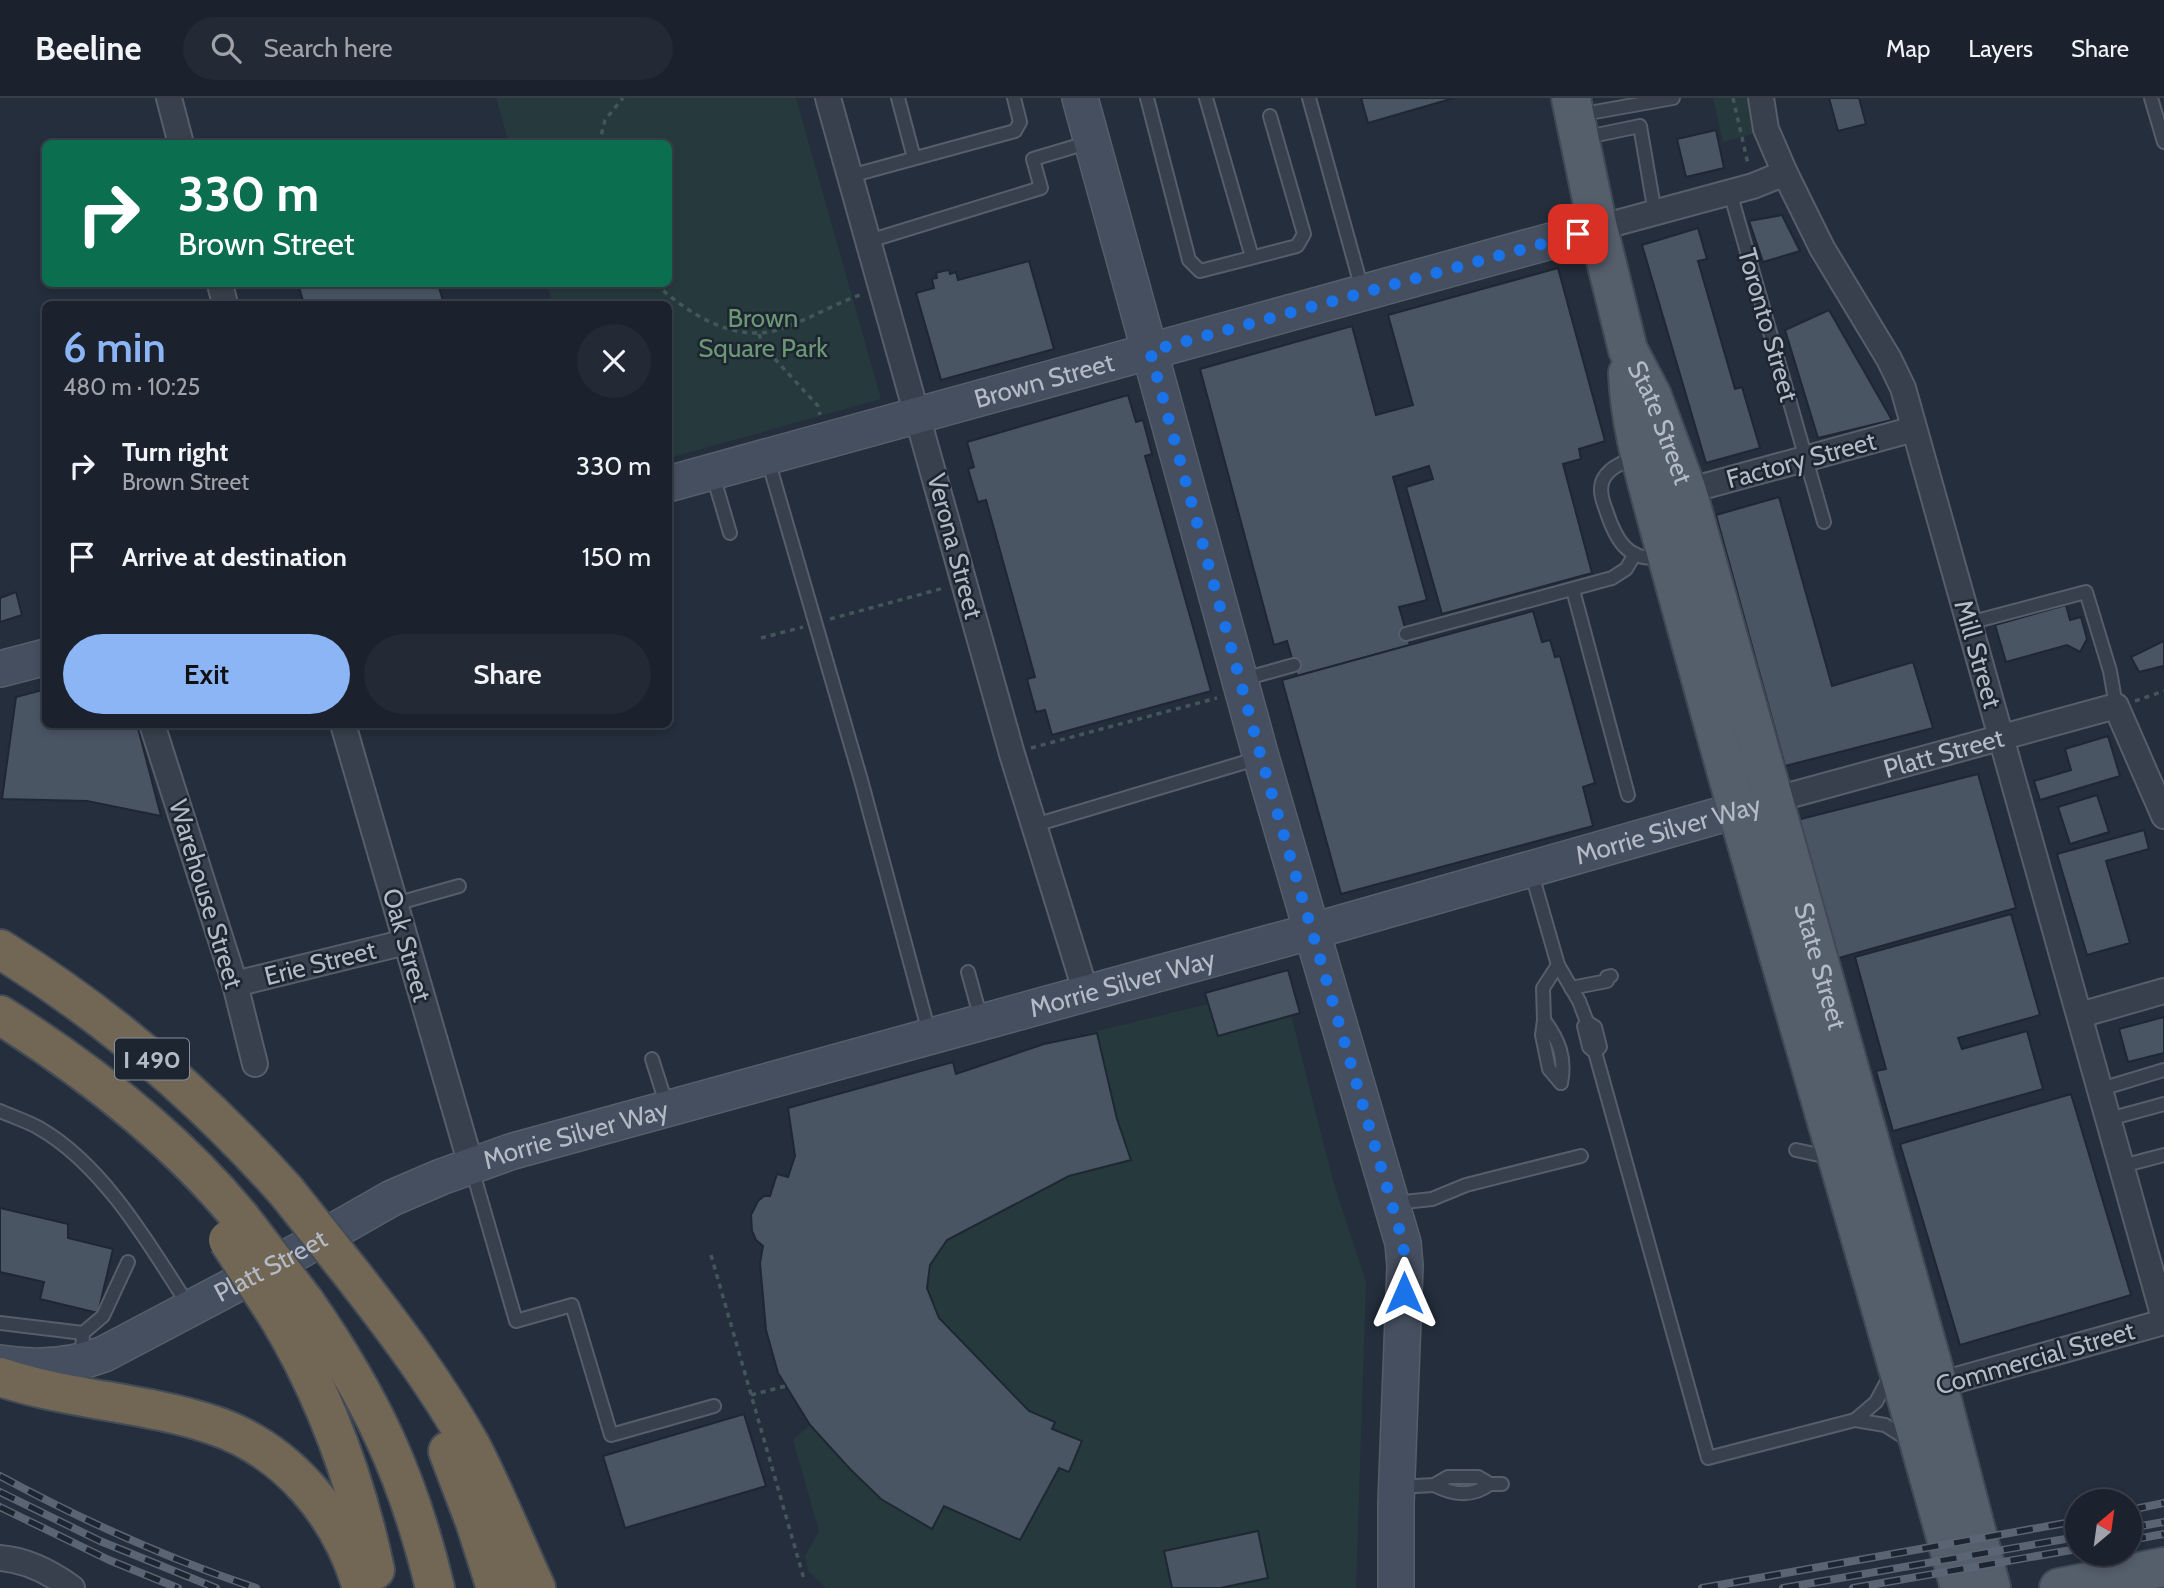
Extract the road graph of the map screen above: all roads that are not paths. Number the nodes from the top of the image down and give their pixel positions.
1 (169, 98) edge
2 (828, 98) edge
3 (898, 98) edge
4 (1014, 98) edge
5 (1080, 98) edge
6 (1147, 98) edge
7 (1206, 98) edge
8 (1309, 98) edge
9 (1673, 98) edge
10 (1761, 98) edge
11 (2151, 98) edge
12 (1270, 116) dead end
13 (1574, 117) edge
14 (180, 140) edge
15 (1092, 141) junction
16 (2164, 142) edge
17 (914, 158) junction
18 (1784, 173) junction
19 (850, 176) junction
20 (1730, 192) junction
21 (1655, 213) junction
22 (1598, 228) junction
23 (869, 241) junction
24 (1252, 257) junction
25 (1363, 293) junction
26 (1628, 350) junction
27 (1150, 351) junction
28 (919, 415) junction
29 (1914, 429) junction
30 (767, 457) junction
31 (1806, 458) junction
32 (712, 472) junction
33 (672, 483) edge
34 (1687, 491) junction
35 (1824, 522) dead end
36 (730, 533) dead end
37 (1651, 554) junction
38 (1573, 590) junction
39 (1969, 623) junction
40 (1406, 634) dead end
41 (42, 658) edge
42 (1294, 665) dead end
43 (0, 669) edge
44 (1242, 686) junction
45 (2123, 704) junction
46 (153, 728) edge
47 (344, 728) edge
48 (2001, 736) junction
49 (1261, 757) junction
50 (1628, 795) dead end
51 (1755, 805) junction
52 (2164, 816) edge
53 (1035, 825) junction
54 (1530, 869) junction
55 (459, 886) dead end
56 (395, 904) junction
57 (1313, 931) junction
58 (406, 942) junction
59 (0, 948) edge
60 (1558, 965) junction
61 (968, 972) dead end
62 (1609, 976) dead end
63 (235, 984) junction
64 (1571, 988) junction
65 (2164, 991) edge
66 (1086, 993) junction
67 (2080, 1015) junction
68 (0, 1016) edge
69 (1544, 1020) dead end
70 (982, 1021) junction
71 (930, 1036) junction
72 (652, 1059) dead end
73 (255, 1064) dead end
74 (2164, 1070) edge
75 (2101, 1089) junction
76 (2164, 1104) edge
77 (668, 1108) junction
78 (0, 1111) edge
79 (2109, 1119) junction
80 (2164, 1155) edge
81 (1581, 1156) dead end
82 (471, 1166) junction
83 (2122, 1166) junction
84 (1392, 1204) junction
85 (128, 1262) dead end
86 (352, 1274) junction
87 (190, 1308) junction
88 (291, 1308) junction
89 (2164, 1320) edge
90 (0, 1323) edge
91 (78, 1353) junction
92 (1894, 1353) junction
93 (0, 1363) edge
94 (0, 1377) edge
95 (1922, 1389) junction
96 (714, 1406) dead end
97 (1855, 1420) junction
98 (1924, 1457) junction
99 (1496, 1484) dead end
100 (1397, 1487) junction
101 (0, 1558) edge
102 (2164, 1567) edge
103 (72, 1588) edge
104 (362, 1588) edge
105 (378, 1588) edge
106 (435, 1588) edge
107 (496, 1588) edge
108 (536, 1588) edge
109 (1396, 1588) edge
110 (1960, 1588) edge
111 (1992, 1588) edge
112 (2059, 1588) edge

1 - 14 street
2 - 19 street, Verona Street
3 - 17 lane
4 - 17 lane
5 - 15 main road
6 - 24 lane
7 - 24 lane
8 - 25 lane
9 - 13 lane
10 - 18 street, Mill Street
11 - 16 lane
12 - 24 lane
13 - 21 lane
13 - 22 main road, State Street
15 - 23 lane
15 - 27 main road
17 - 19 lane
18 - 20 street, Brown Street
18 - 29 street, Mill Street
19 - 23 street, Verona Street
20 - 21 street, Brown Street
20 - 31 lane, Toronto Street
21 - 22 street, Brown Street
22 - 25 main road, Brown Street
22 - 26 main road, State Street
23 - 28 street, Verona Street
25 - 27 main road, Brown Street
26 - 34 main road, State Street
26 - 37 main road, State Street
27 - 28 main road, Brown Street
27 - 44 main road
28 - 30 main road, Brown Street
28 - 53 street, Verona Street
29 - 31 street, Factory Street
29 - 39 street, Mill Street
30 - 32 main road, Brown Street
30 - 71 lane
31 - 34 street, Factory Street
31 - 35 lane, Toronto Street
32 - 33 main road, Brown Street
32 - 36 lane
34 - 51 main road, State Street
37 - 38 lane
37 - 51 main road, State Street
38 - 40 lane
38 - 50 lane
39 - 45 lane
39 - 48 street, Mill Street
41 - 43 main road
42 - 44 lane
44 - 49 main road
45 - 48 street, Platt Street
45 - 52 street
46 - 63 street, Warehouse Street
47 - 56 street, Oak Street
48 - 51 street, Platt Street
48 - 67 street, Mill Street
49 - 53 lane
49 - 57 main road
51 - 54 main road, Morrie Silver Way
51 - 92 main road, State Street
51 - 95 main road, State Street
53 - 66 street, Verona Street
54 - 57 main road, Morrie Silver Way
54 - 60 lane
55 - 56 lane
56 - 58 street, Oak Street
57 - 66 main road, Morrie Silver Way
57 - 84 main road
58 - 63 street, Erie Street
58 - 82 street, Oak Street
59 - 86 highway, I 490, bridge
60 - 64 lane
60 - 69 lane
61 - 70 lane
62 - 64 lane
63 - 73 street, Warehouse Street
64 - 97 lane
65 - 67 street
66 - 70 main road, Morrie Silver Way
67 - 75 street, Mill Street
68 - 88 highway, bridge
70 - 71 main road, Morrie Silver Way
71 - 77 main road, Morrie Silver Way
72 - 77 lane
74 - 75 lane
75 - 79 street, Mill Street
76 - 79 lane
77 - 82 main road, Morrie Silver Way
78 - 87 lane
79 - 83 street, Mill Street
80 - 83 lane
81 - 84 lane
82 - 87 main road, Platt Street
82 - 96 lane
83 - 89 street, Mill Street
84 - 100 main road
85 - 91 lane
86 - 107 highway, I 490
86 - 108 highway
87 - 91 main road, Platt Street
88 - 105 highway
88 - 106 highway
89 - 95 street, Commercial Street
90 - 91 lane
91 - 93 main road, Platt Street
92 - 95 main road, State Street
92 - 97 lane
94 - 104 highway
95 - 98 main road, State Street
95 - 111 main road, State Street
97 - 98 lane
98 - 110 main road, State Street
99 - 100 lane
100 - 109 main road
101 - 103 street
102 - 112 main road

